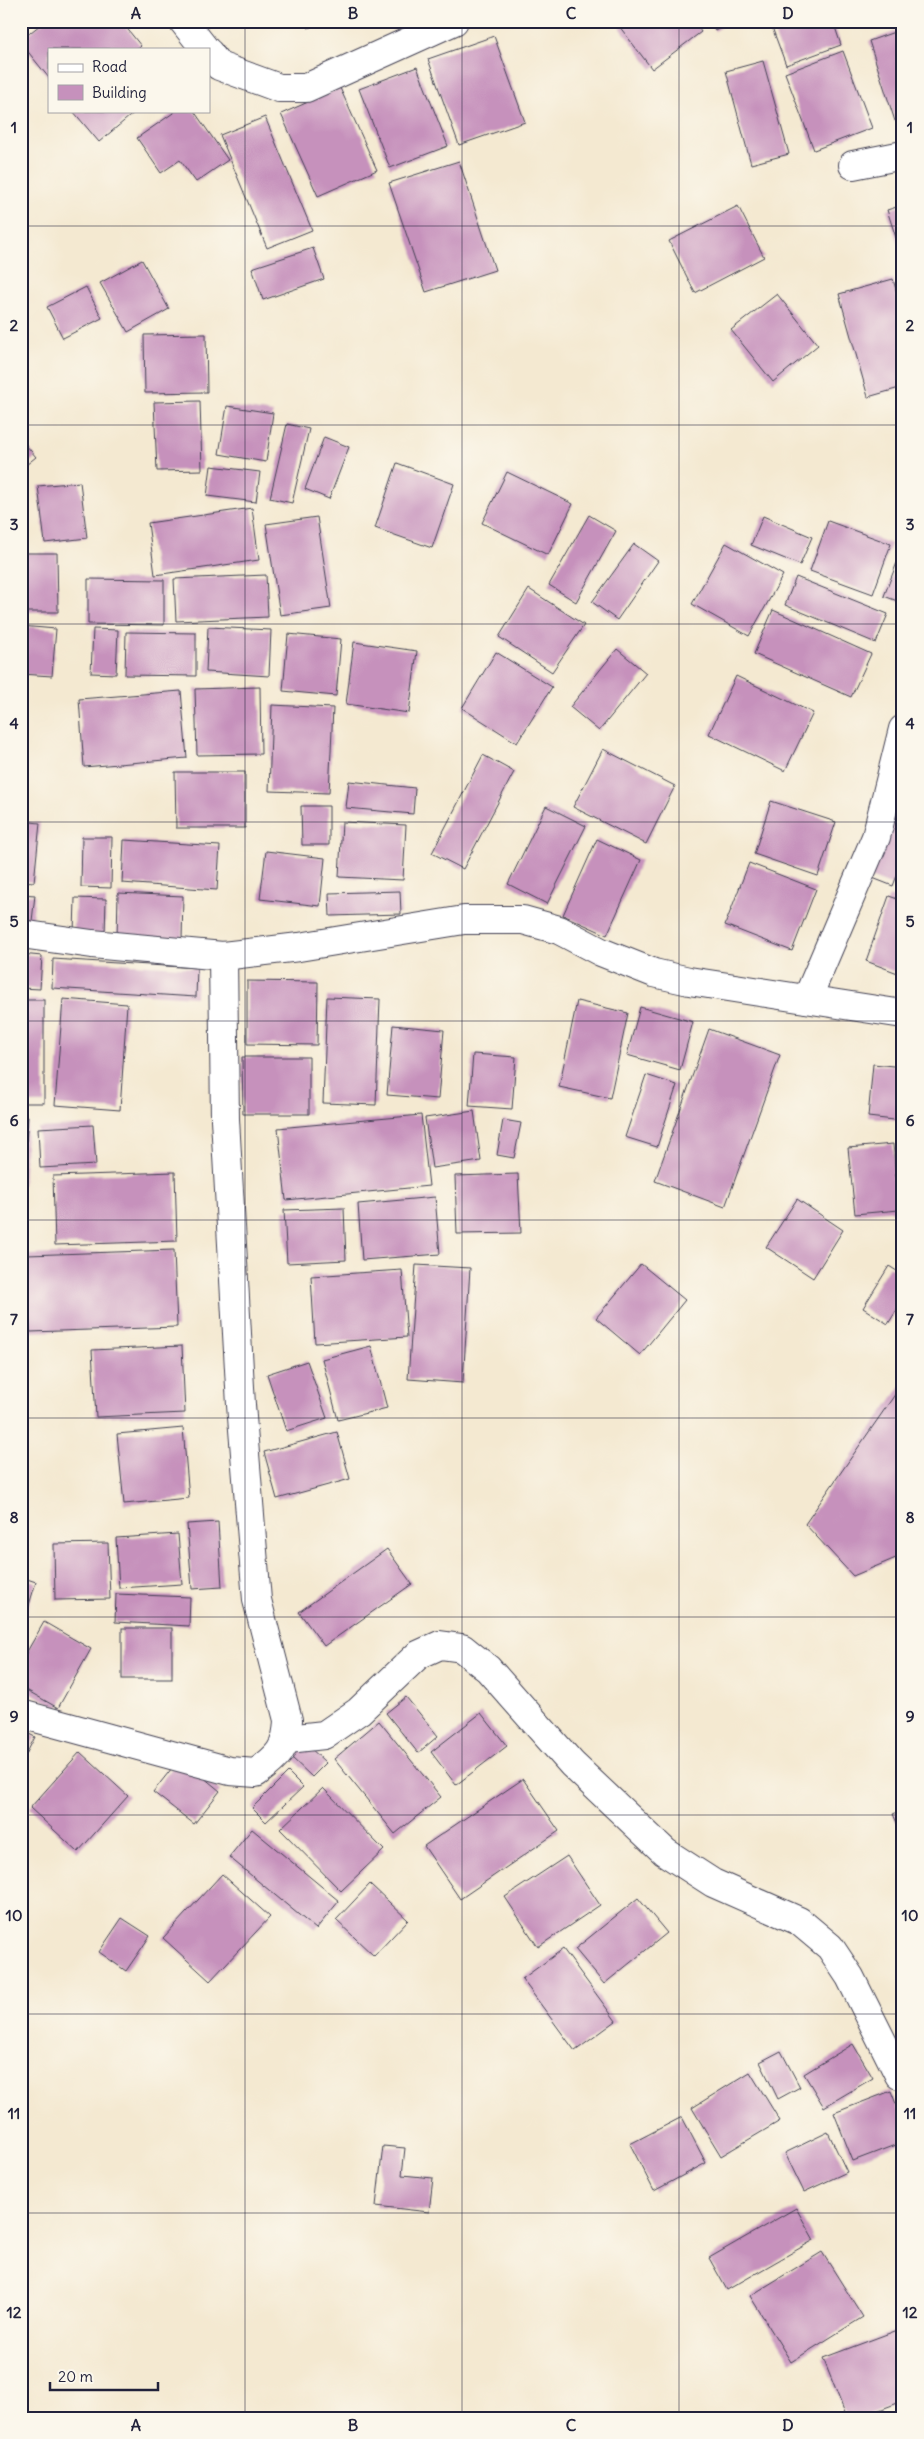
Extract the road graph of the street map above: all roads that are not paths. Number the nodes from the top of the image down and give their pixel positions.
1 (184, 21) edge
2 (454, 21) edge
3 (204, 48) edge
4 (210, 54) edge
5 (903, 155) edge
6 (853, 165) dead end
7 (903, 729) edge
8 (21, 934) edge
9 (223, 956) junction
10 (807, 999) junction
11 (903, 1014) edge
12 (21, 1714) edge
13 (288, 1739) junction
14 (903, 2072) edge

1 - 3 street
2 - 4 street
5 - 6 street
7 - 10 street
8 - 9 street
9 - 10 street
9 - 13 street
10 - 11 street
12 - 13 street
13 - 14 street

